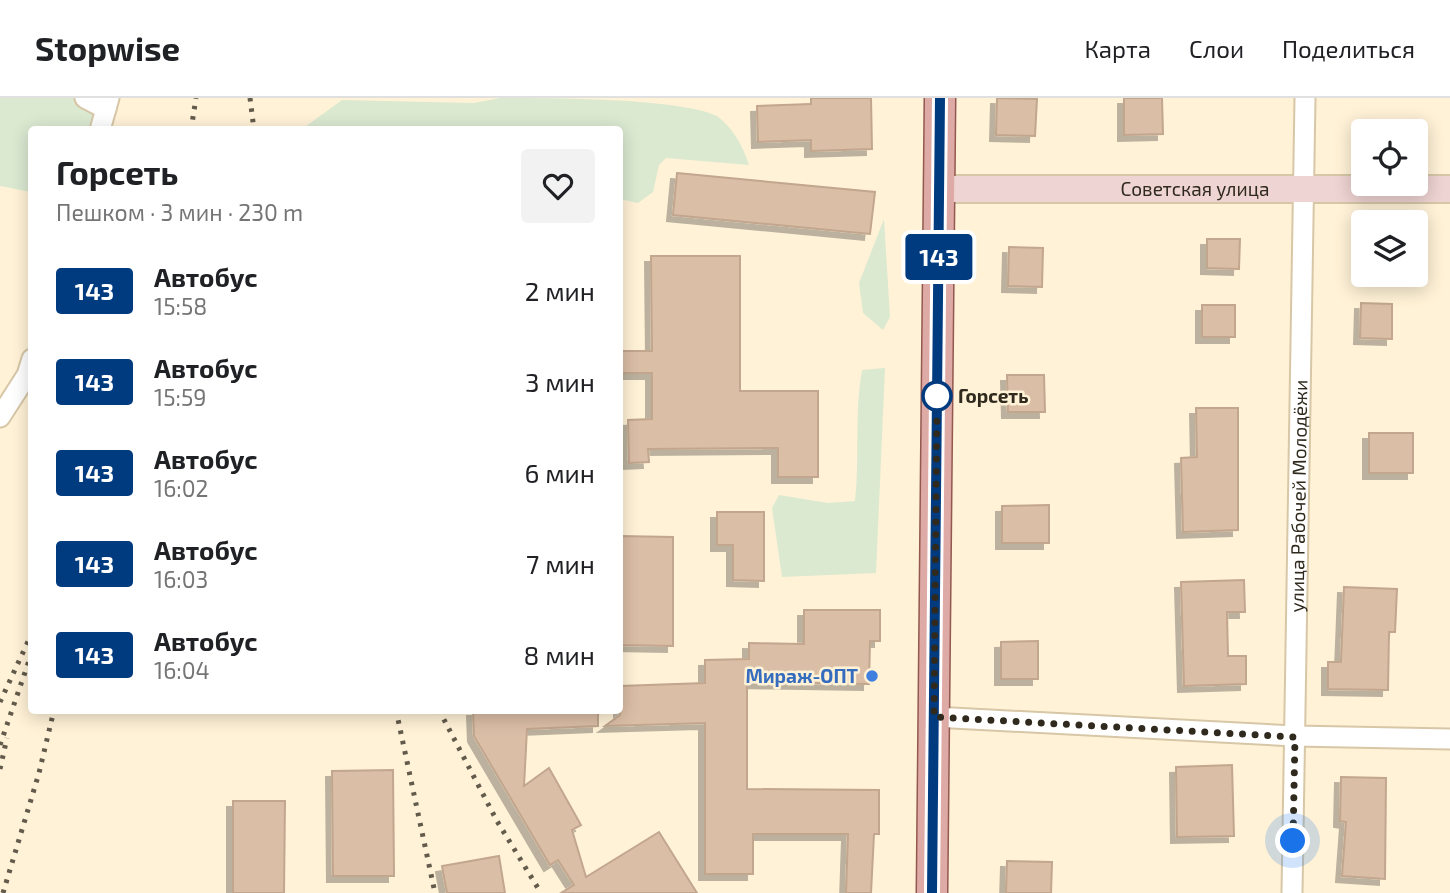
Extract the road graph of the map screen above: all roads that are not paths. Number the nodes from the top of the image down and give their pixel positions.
1 (85, 98) edge
2 (940, 98) edge
3 (1306, 98) edge
4 (107, 104) edge
5 (101, 126) edge
6 (939, 189) junction
7 (1450, 189) edge
8 (1303, 191) junction
9 (28, 370) edge
10 (0, 417) edge
11 (934, 717) junction
12 (1295, 737) junction
13 (1450, 739) edge
14 (932, 893) edge
15 (1292, 893) edge

1 - 4 street
2 - 6 main road
3 - 8 street, улица Рабочей Молодёжи
4 - 5 street
6 - 8 street, Советская улица
6 - 11 main road
7 - 8 street, Советская улица
8 - 12 street, улица Рабочей Молодёжи
9 - 10 street
11 - 12 street
11 - 14 main road
12 - 13 street
12 - 15 street, улица Рабочей Молодёжи

